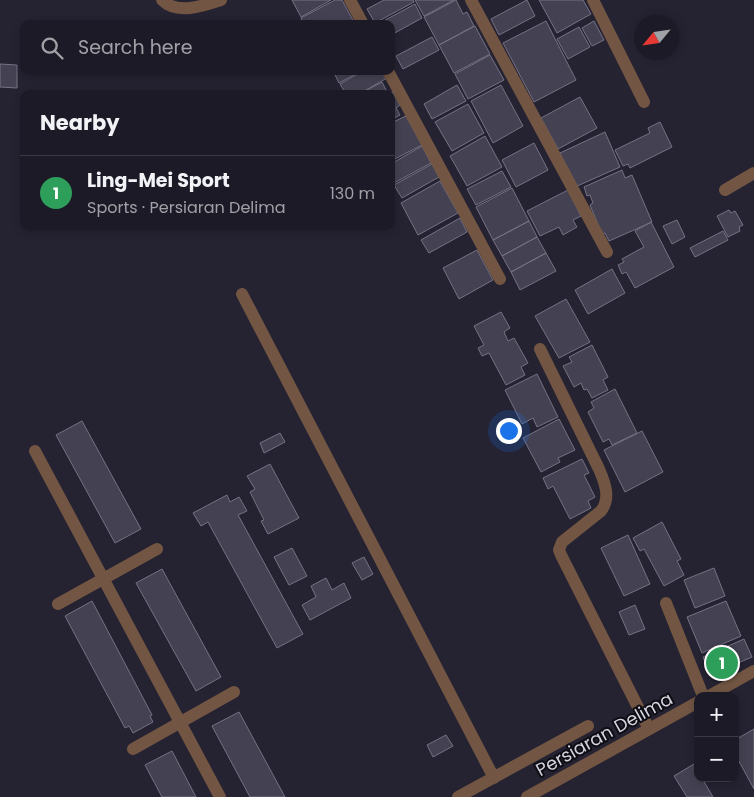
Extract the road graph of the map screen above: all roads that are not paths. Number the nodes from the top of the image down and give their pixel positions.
1 (162, 0) edge
2 (221, 0) edge
3 (350, 0) edge
4 (471, 0) edge
5 (593, 0) edge
6 (361, 20) edge
7 (390, 75) edge
8 (644, 102) dead end
9 (754, 173) edge
10 (725, 190) dead end
11 (607, 252) dead end
12 (500, 279) dead end
13 (242, 294) dead end
14 (540, 349) dead end
15 (35, 450) dead end
16 (157, 549) dead end
17 (104, 578) junction
18 (666, 603) dead end
19 (58, 604) dead end
20 (754, 671) edge
21 (234, 692) dead end
22 (701, 692) edge
23 (716, 692) edge
24 (694, 704) edge
25 (181, 722) junction
26 (588, 726) dead end
27 (648, 729) junction
28 (133, 748) dead end
29 (494, 778) junction
30 (220, 797) edge
31 (458, 797) edge
32 (527, 797) edge

1 - 2 street
3 - 6 street
4 - 11 street
5 - 8 street
7 - 12 street
9 - 10 street
13 - 29 street
14 - 27 street
15 - 17 street
16 - 17 street
17 - 19 street
17 - 25 street
18 - 22 street
20 - 23 street
21 - 25 street
24 - 27 street, Persiaran Delima
25 - 28 street
25 - 30 street
26 - 29 street
27 - 32 street, Persiaran Delima
29 - 31 street

